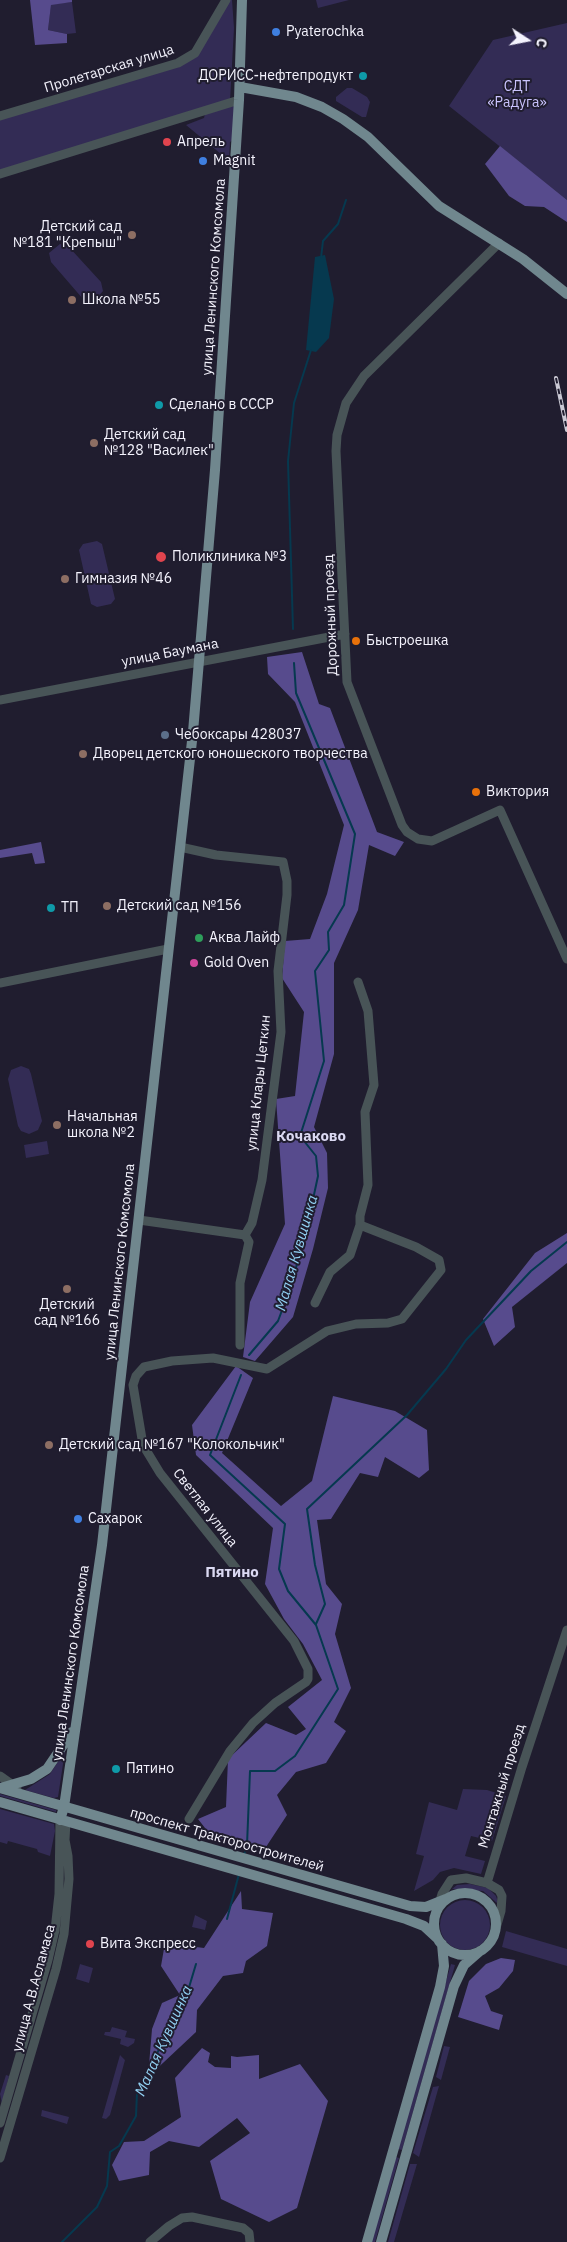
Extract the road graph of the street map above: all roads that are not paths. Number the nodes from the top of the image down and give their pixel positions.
1 (226, 0) edge
2 (242, 0) edge
3 (240, 83) junction
4 (239, 100) junction
5 (0, 116) edge
6 (0, 174) edge
7 (501, 241) junction
8 (567, 285) edge
9 (567, 294) edge
10 (345, 634) junction
11 (200, 661) junction
12 (0, 700) edge
13 (180, 847) junction
14 (168, 949) junction
15 (567, 959) edge
16 (358, 982) dead end
17 (0, 983) edge
18 (139, 1220) junction
19 (360, 1225) junction
20 (247, 1238) junction
21 (315, 1303) dead end
22 (240, 1345) dead end
23 (114, 1445) junction
24 (143, 1445) junction
25 (567, 1630) edge
26 (76, 1724) junction
27 (0, 1776) edge
28 (14, 1786) junction
29 (0, 1788) edge
30 (27, 1797) junction
31 (0, 1802) edge
32 (64, 1808) junction
33 (189, 1819) dead end
34 (63, 1821) junction
35 (488, 1882) junction
36 (441, 1904) junction
37 (496, 1928) junction
38 (440, 1941) junction
39 (51, 1950) junction
40 (480, 1951) junction
41 (60, 1952) junction
42 (0, 2123) edge
43 (393, 2152) junction
44 (406, 2156) junction
45 (0, 2158) edge
46 (150, 2242) edge
47 (250, 2242) edge
48 (367, 2242) edge
49 (381, 2242) edge

1 - 5 street, Пролетарская улица
2 - 3 main road, улица Ленинского Комсомола
3 - 4 main road, улица Ленинского Комсомола
3 - 7 main road
4 - 6 street
4 - 11 main road, улица Ленинского Комсомола
7 - 8 main road
7 - 9 main road
7 - 10 street, Дорожный проезд
10 - 11 street, улица Баумана
10 - 15 street, Дорожный проезд
11 - 12 street, улица Баумана
11 - 13 main road, улица Ленинского Комсомола
13 - 14 main road, улица Ленинского Комсомола
13 - 20 street, улица Клары Цеткин
14 - 17 street
14 - 18 main road, улица Ленинского Комсомола
16 - 19 street
18 - 20 street
18 - 23 main road, улица Ленинского Комсомола
19 - 21 street
19 - 24 street
20 - 22 street, улица Клары Цеткин
23 - 24 street
23 - 26 main road, улица Ленинского Комсомола
24 - 33 street, Светлая улица
25 - 35 street, Монтажный проезд
26 - 28 main road
26 - 32 main road, улица Ленинского Комсомола
27 - 28 street
28 - 29 main road
28 - 30 street
29 - 30 main road, проспект Тракторостроителей
30 - 32 main road, проспект Тракторостроителей
31 - 34 main road, проспект Тракторостроителей
32 - 34 main road, улица Ленинского Комсомола
32 - 36 main road, проспект Тракторостроителей
34 - 38 main road, проспект Тракторостроителей
34 - 39 street, улица А.В.Асламаса
34 - 41 street, улица А.В.Асламаса
35 - 36 street
35 - 37 street
36 - 37 main road
36 - 38 main road
37 - 40 main road
38 - 40 main road
38 - 43 main road
39 - 41 street
39 - 42 street, улица А.В.Асламаса
40 - 44 main road
41 - 45 street, улица А.В.Асламаса
43 - 44 main road
43 - 48 main road
44 - 49 main road
46 - 47 street

